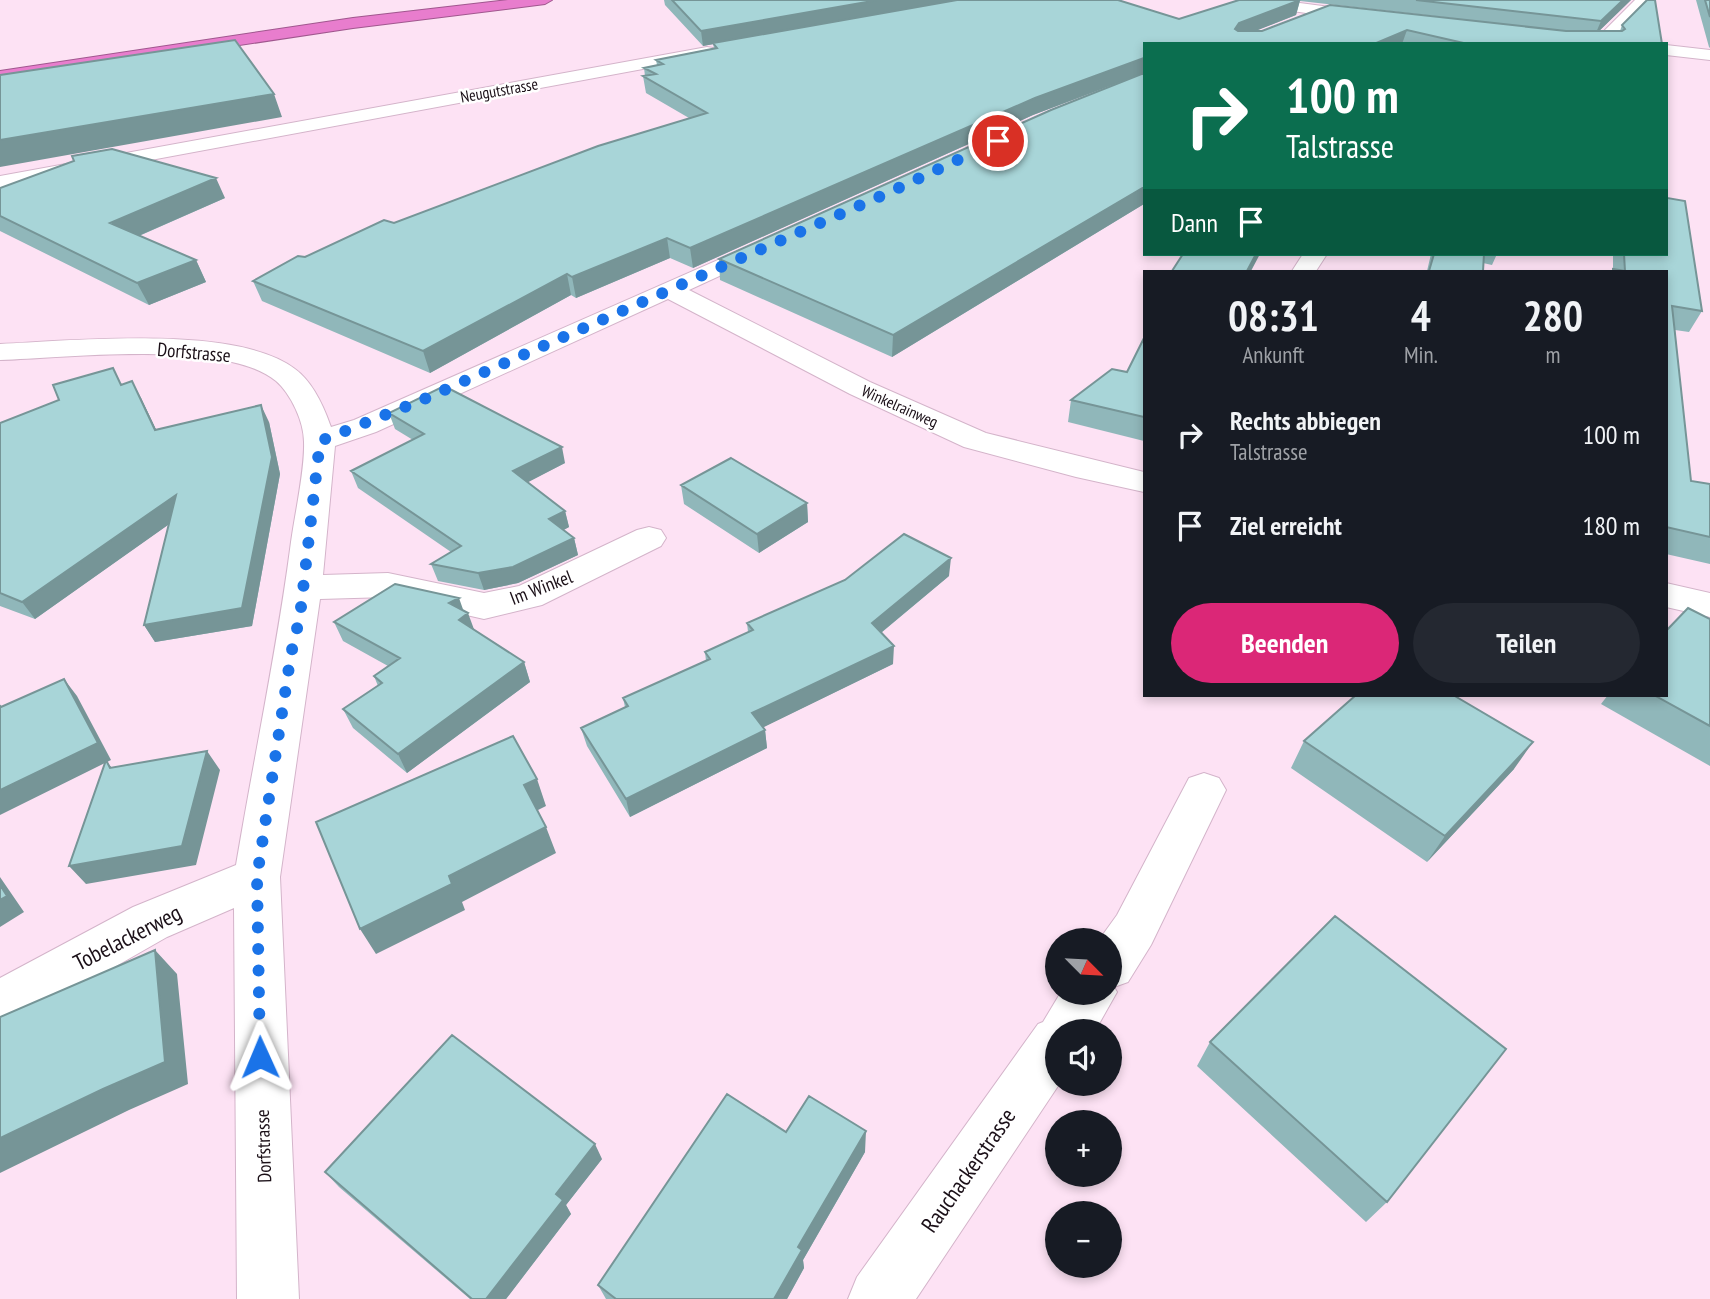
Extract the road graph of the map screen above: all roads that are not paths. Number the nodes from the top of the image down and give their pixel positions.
1 (448, 0) edge
2 (545, 0) edge
3 (1245, 0) edge
4 (1643, 0) edge
5 (1324, 12) junction
6 (1388, 18) edge
7 (1300, 23) edge
8 (1597, 42) edge
9 (723, 49) edge
10 (1668, 50) edge
11 (1710, 55) edge
12 (0, 62) edge
13 (0, 76) edge
14 (0, 182) edge
15 (785, 238) edge
16 (669, 290) junction
17 (0, 352) edge
18 (320, 441) junction
19 (1143, 482) edge
20 (649, 538) dead end
21 (303, 587) junction
22 (1668, 596) edge
23 (1710, 605) edge
24 (1204, 790) dead end
25 (257, 877) junction
26 (1122, 949) edge
27 (0, 1004) edge
28 (1045, 1059) edge
29 (268, 1299) edge
30 (879, 1299) edge

1 - 12 highway
2 - 13 highway
3 - 5 street
4 - 8 street
5 - 6 street
5 - 7 street
9 - 14 street, Neugutstrasse
10 - 11 street
15 - 16 street
16 - 18 street
16 - 19 street, Winkelrainweg
17 - 18 street, Dorfstrasse
18 - 21 street, Dorfstrasse
20 - 21 street, Im Winkel
21 - 25 street, Dorfstrasse
22 - 23 street
24 - 26 street
25 - 27 street, Tobelackerweg
25 - 29 street, Dorfstrasse
28 - 30 street, Rauchackerstrasse

